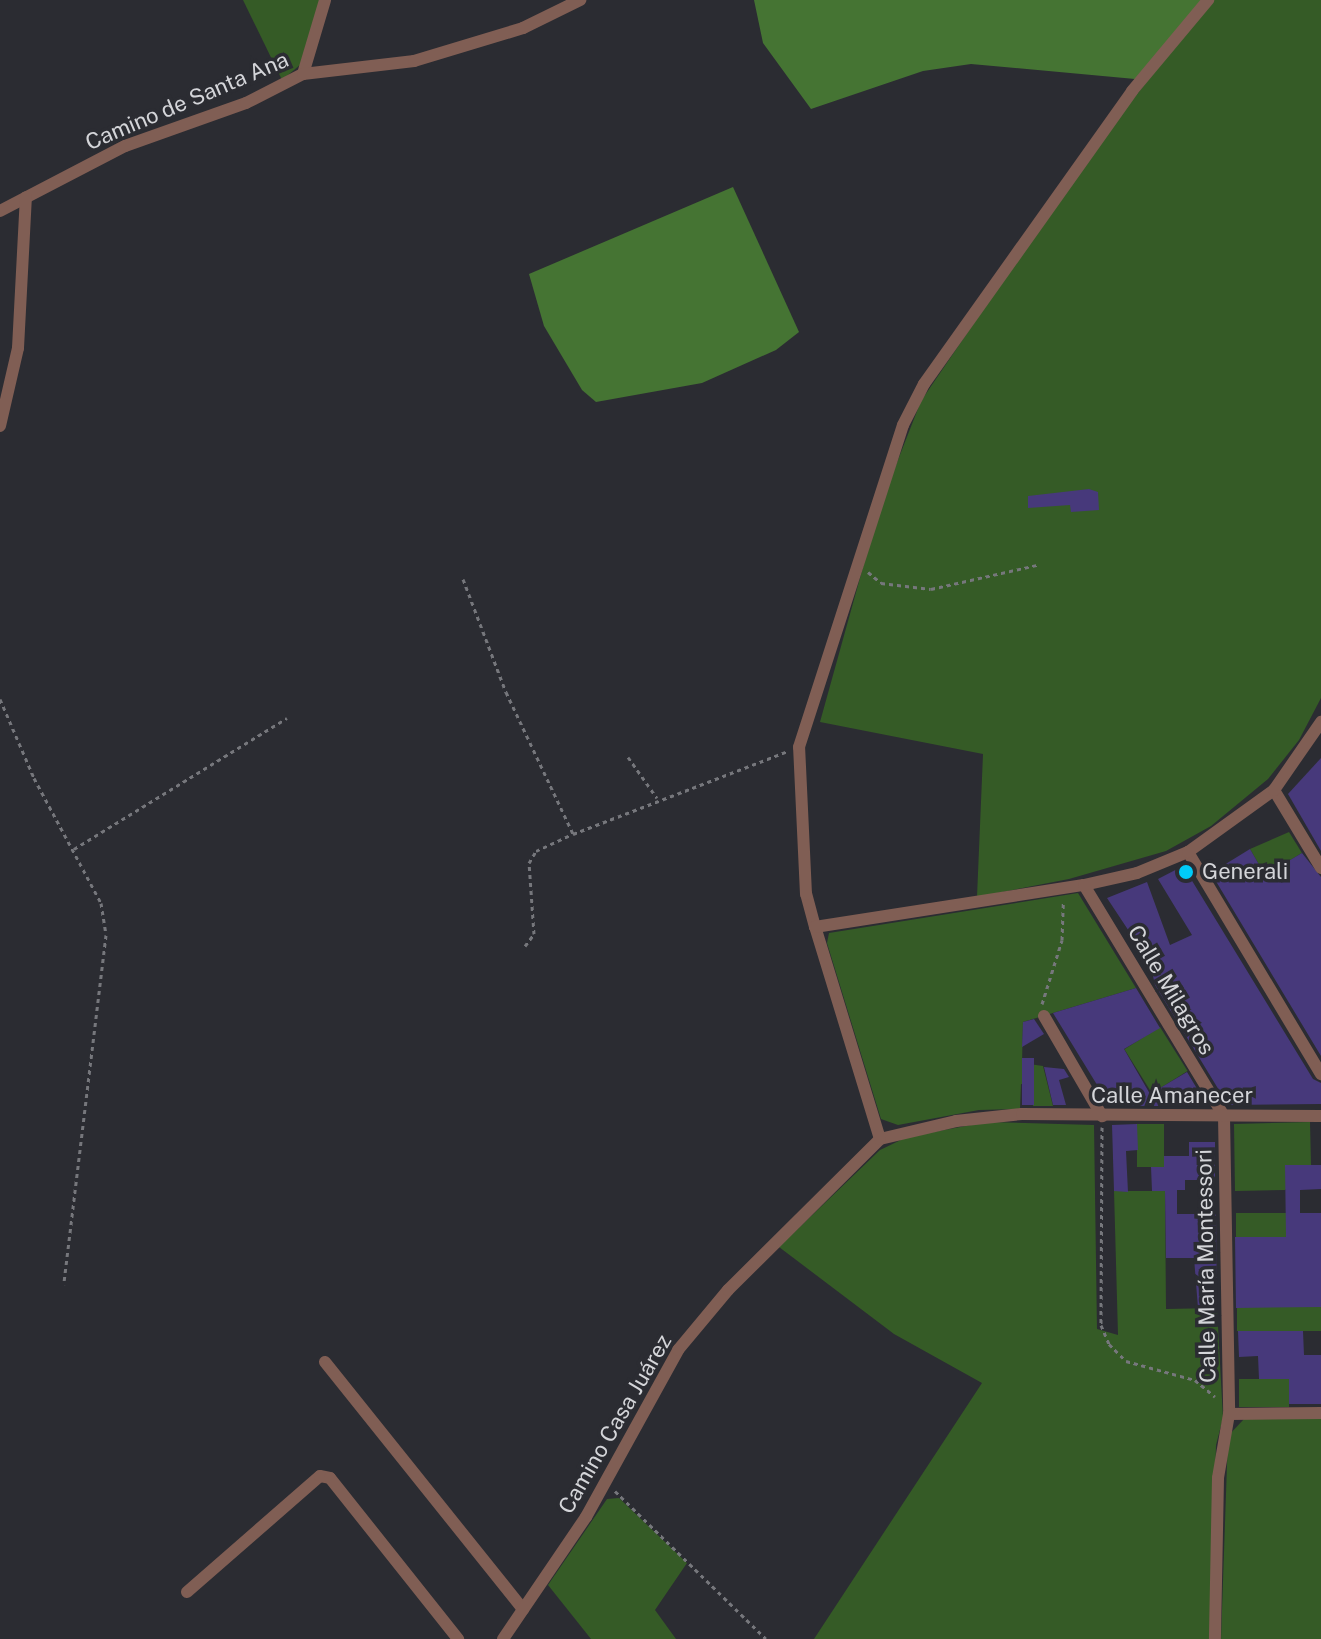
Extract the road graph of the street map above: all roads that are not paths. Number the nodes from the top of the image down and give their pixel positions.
1 (325, 0) edge
2 (580, 0) edge
3 (1208, 0) edge
4 (303, 74) junction
5 (26, 197) junction
6 (0, 211) edge
7 (0, 426) edge
8 (1321, 722) edge
9 (1274, 790) junction
10 (1188, 852) junction
11 (1321, 868) edge
12 (1084, 885) junction
13 (815, 927) junction
14 (1044, 1016) road end
15 (1321, 1074) edge
16 (1102, 1116) junction
17 (1224, 1116) junction
18 (1321, 1116) edge
19 (880, 1139) junction
20 (325, 1362) dead end
21 (1321, 1413) edge
22 (1229, 1414) junction
23 (187, 1592) dead end
24 (523, 1609) junction
25 (458, 1639) edge
26 (503, 1639) edge
27 (1215, 1639) edge

1 - 4 street
2 - 4 street, Camino de Santa Ana
3 - 13 street
4 - 5 street, Camino de Santa Ana
5 - 6 street, Camino de Santa Ana
5 - 7 street
8 - 9 street
9 - 10 street
9 - 11 street
10 - 12 street
10 - 15 street
12 - 13 street
12 - 17 street, Calle Milagros
13 - 19 street
14 - 16 street
16 - 17 street, Calle Amanecer
16 - 19 street, Calle Amanecer
17 - 18 street, Calle Amanecer
17 - 22 street, Calle María Montessori
19 - 24 street, Camino Casa Juárez
20 - 24 street
21 - 22 street
22 - 27 street, Calle María Montessori
23 - 25 street
24 - 26 street, Camino Casa Juárez

